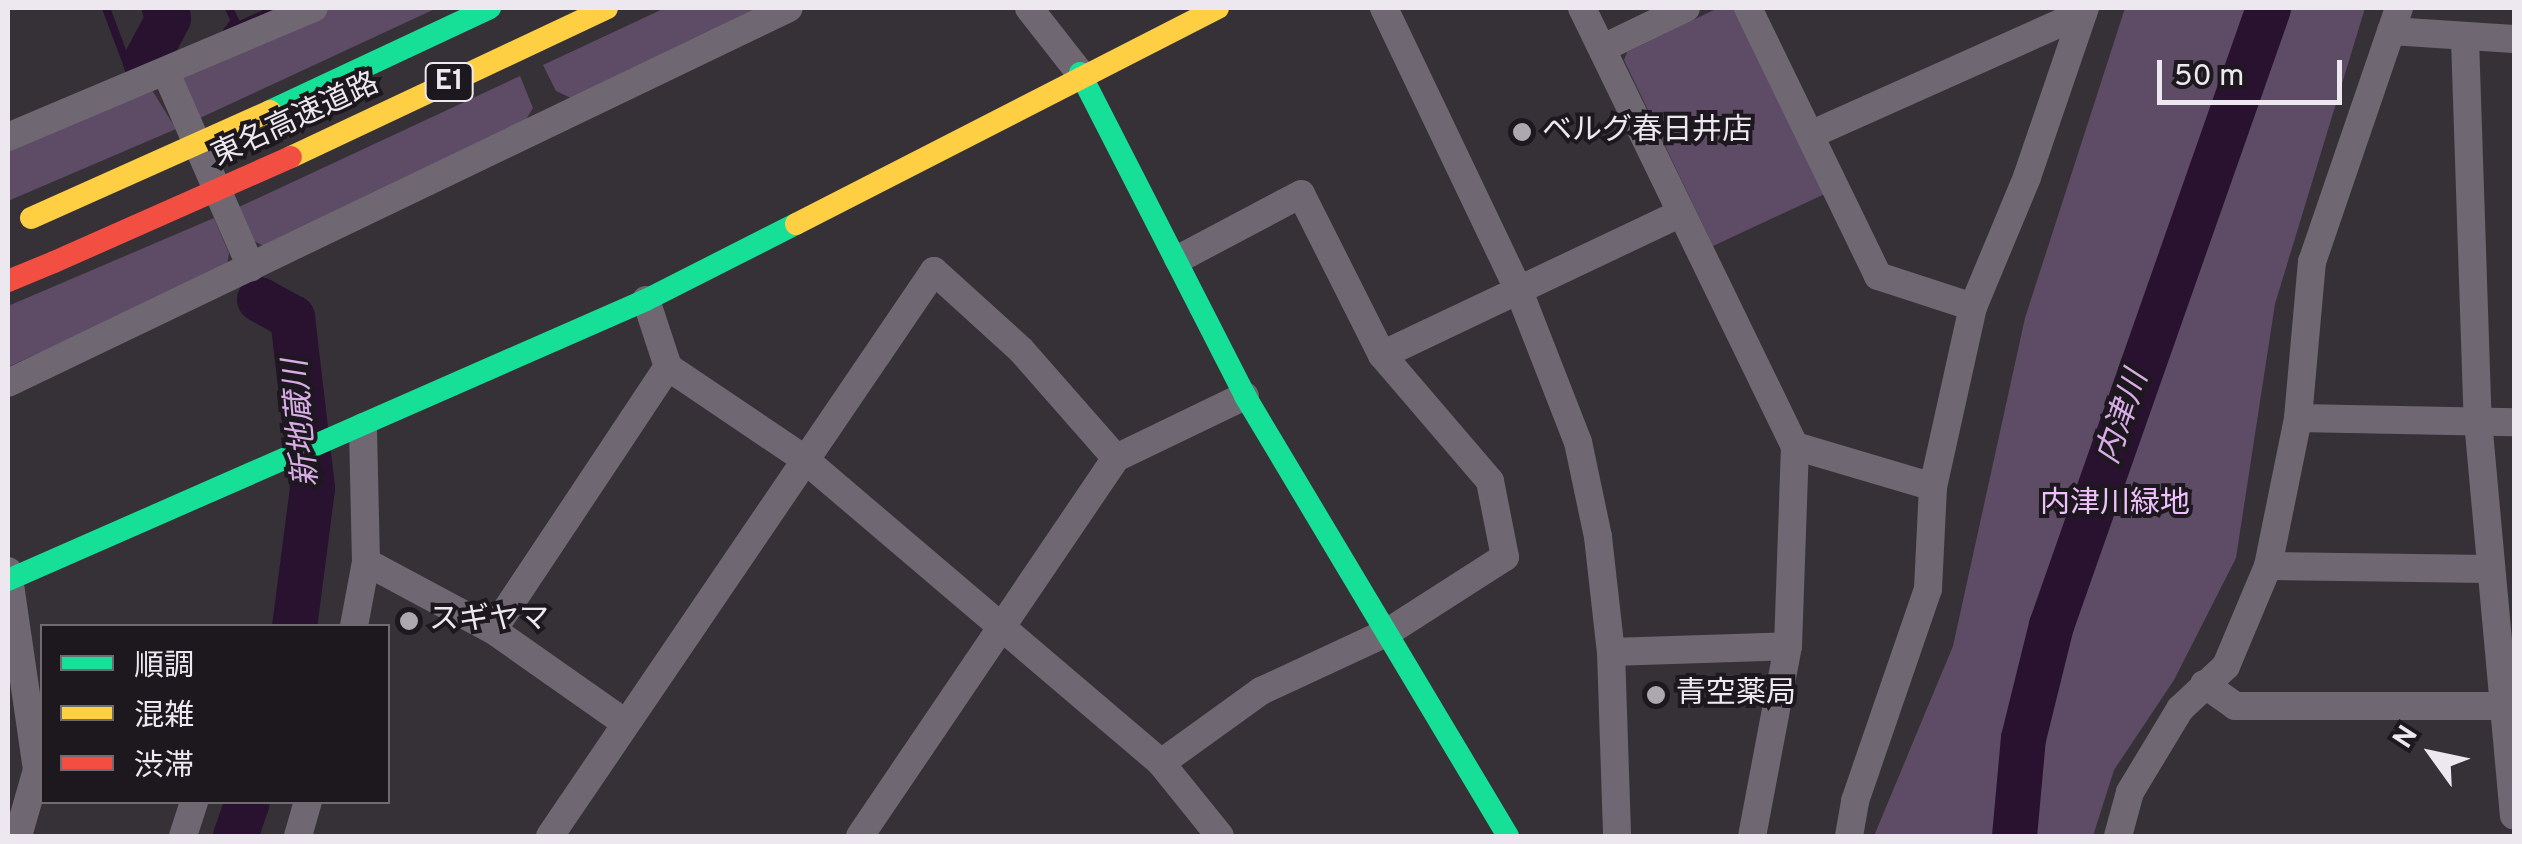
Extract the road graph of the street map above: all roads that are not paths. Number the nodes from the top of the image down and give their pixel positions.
1 (314, 8) edge
2 (490, 8) edge
3 (607, 8) edge
4 (789, 8) edge
5 (1030, 8) edge
6 (1218, 8) edge
7 (1384, 8) edge
8 (1582, 8) edge
9 (1686, 8) edge
10 (1748, 8) edge
11 (2084, 10) edge
12 (2395, 19) edge
13 (2465, 39) junction
14 (2514, 39) edge
15 (1602, 48) junction
16 (1080, 73) junction
17 (167, 74) junction
18 (1810, 135) junction
19 (8, 137) edge
20 (1680, 213) junction
21 (8, 228) edge
22 (1178, 259) junction
23 (251, 266) junction
24 (8, 282) edge
25 (1519, 291) junction
26 (646, 300) junction
27 (1973, 307) junction
28 (1382, 356) junction
29 (668, 367) junction
30 (8, 383) edge
31 (1246, 396) junction
32 (2298, 418) junction
33 (2478, 421) junction
34 (2514, 422) edge
35 (356, 430) junction
36 (1796, 446) junction
37 (803, 458) junction
38 (1116, 458) junction
39 (1933, 487) junction
40 (366, 562) junction
41 (2268, 566) junction
42 (2489, 568) junction
43 (8, 577) edge
44 (354, 624) edge
45 (493, 630) junction
46 (1004, 631) junction
47 (1388, 632) junction
48 (1788, 646) junction
49 (1611, 652) junction
50 (2204, 684) junction
51 (2504, 706) junction
52 (624, 722) junction
53 (1161, 764) junction
54 (40, 770) edge
55 (8, 781) edge
56 (193, 804) edge
57 (307, 804) edge
58 (2514, 815) edge
59 (18, 836) edge
60 (183, 836) edge
61 (298, 836) edge
62 (550, 836) edge
63 (860, 836) edge
64 (1220, 836) edge
65 (1508, 836) edge
66 (1617, 836) edge
67 (1752, 836) edge
68 (1849, 836) edge
69 (2118, 836) edge

1 - 17 street
2 - 21 main road, 東名高速道路 / E1, bridge
3 - 24 main road, 東名高速道路 / E1, bridge
4 - 23 street
5 - 16 street
6 - 16 main road
7 - 25 street
8 - 15 street
9 - 15 street
10 - 18 street
11 - 18 street
11 - 27 street
12 - 13 street
12 - 32 street
13 - 14 street
13 - 33 street
15 - 20 street
16 - 22 main road
16 - 26 main road
17 - 19 street
17 - 23 street
18 - 27 street
20 - 25 street
20 - 36 street
22 - 28 street
22 - 31 main road
23 - 30 street
25 - 28 street
25 - 49 street
26 - 29 street
26 - 35 main road
27 - 39 street
28 - 47 street
29 - 37 street
29 - 45 street
31 - 38 street
31 - 47 main road
32 - 33 street
32 - 41 street
33 - 34 street
33 - 42 street
35 - 40 street
35 - 43 main road
36 - 39 street
36 - 48 street
37 - 38 street
37 - 46 street
37 - 52 street
38 - 46 street
39 - 68 street
40 - 44 street
40 - 45 street
41 - 42 street
41 - 50 street
42 - 51 street
43 - 54 street
45 - 52 street
46 - 53 street
46 - 63 street
47 - 53 street
47 - 65 main road
48 - 49 street
48 - 67 street
49 - 66 street
50 - 51 street
50 - 69 street
51 - 58 street
52 - 62 street
53 - 64 street
54 - 55 street
54 - 59 street
56 - 60 street
57 - 61 street

